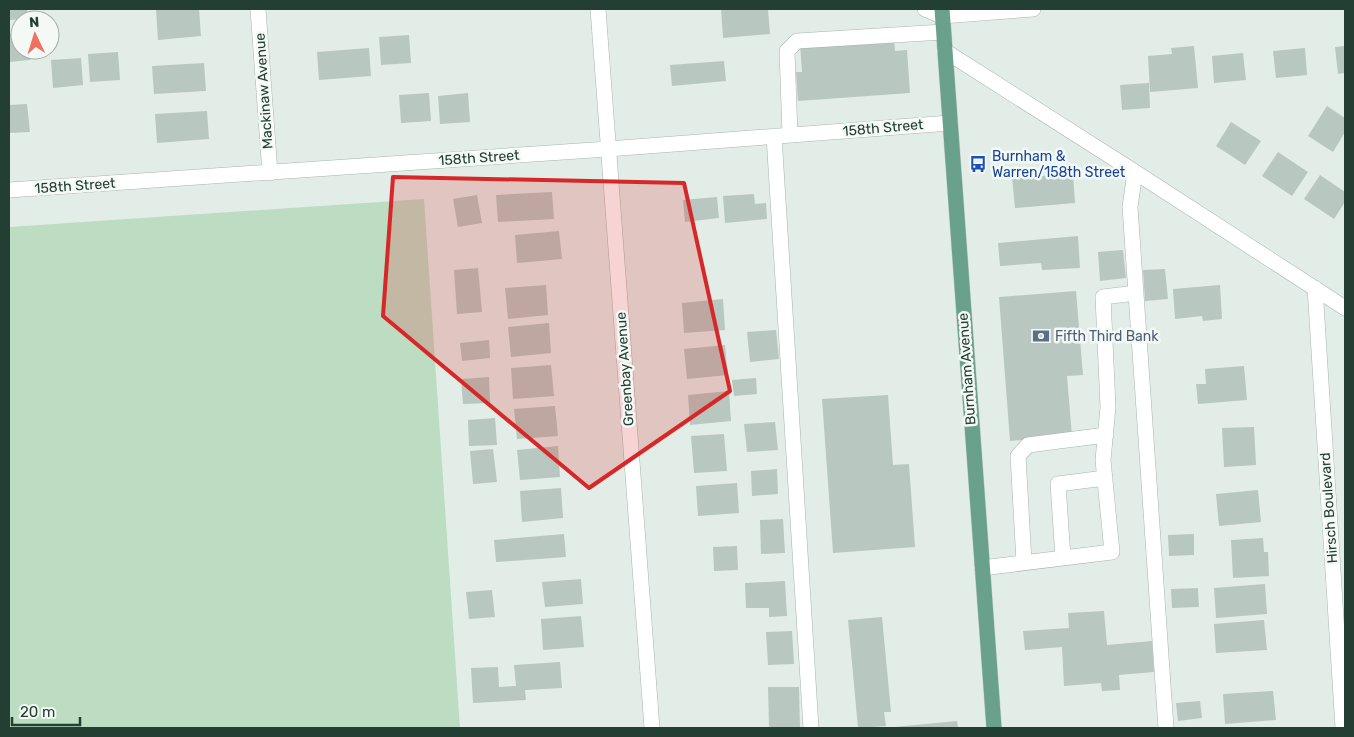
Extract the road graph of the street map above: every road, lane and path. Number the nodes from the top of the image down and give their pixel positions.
1 (258, 9) edge
2 (598, 9) edge
3 (925, 9) edge
4 (1033, 9) edge
5 (942, 12) edge
6 (943, 32) junction
7 (945, 51) junction
8 (950, 123) junction
9 (790, 135) junction
10 (774, 136) junction
11 (608, 150) junction
12 (1135, 172) junction
13 (270, 173) junction
14 (9, 190) edge
15 (1315, 288) junction
16 (1136, 293) junction
17 (1345, 308) edge
18 (1106, 435) junction
19 (1105, 478) junction
20 (1063, 558) junction
21 (1024, 562) junction
22 (982, 568) junction
23 (652, 728) edge
24 (811, 728) edge
25 (994, 728) edge
26 (1166, 728) edge
27 (1343, 728) edge

1 - 13 street, Mackinaw Avenue
2 - 11 street, Greenbay Avenue
3 - 5 street
4 - 5 street
5 - 6 main road, Burnham Avenue
6 - 7 main road, Burnham Avenue
6 - 9 street
7 - 8 main road, Burnham Avenue
7 - 12 street
8 - 9 street, 158th Street
8 - 22 main road, Burnham Avenue
9 - 10 street, 158th Street
10 - 11 street, 158th Street
10 - 24 street
11 - 13 street, 158th Street
11 - 23 street, Greenbay Avenue
12 - 15 street
12 - 16 street
13 - 14 street, 158th Street
15 - 17 street
15 - 27 street, Hirsch Boulevard
16 - 18 street
16 - 26 street
18 - 19 street
18 - 21 street
19 - 20 street
19 - 20 street
20 - 21 street
21 - 22 street
22 - 25 main road, Burnham Avenue

